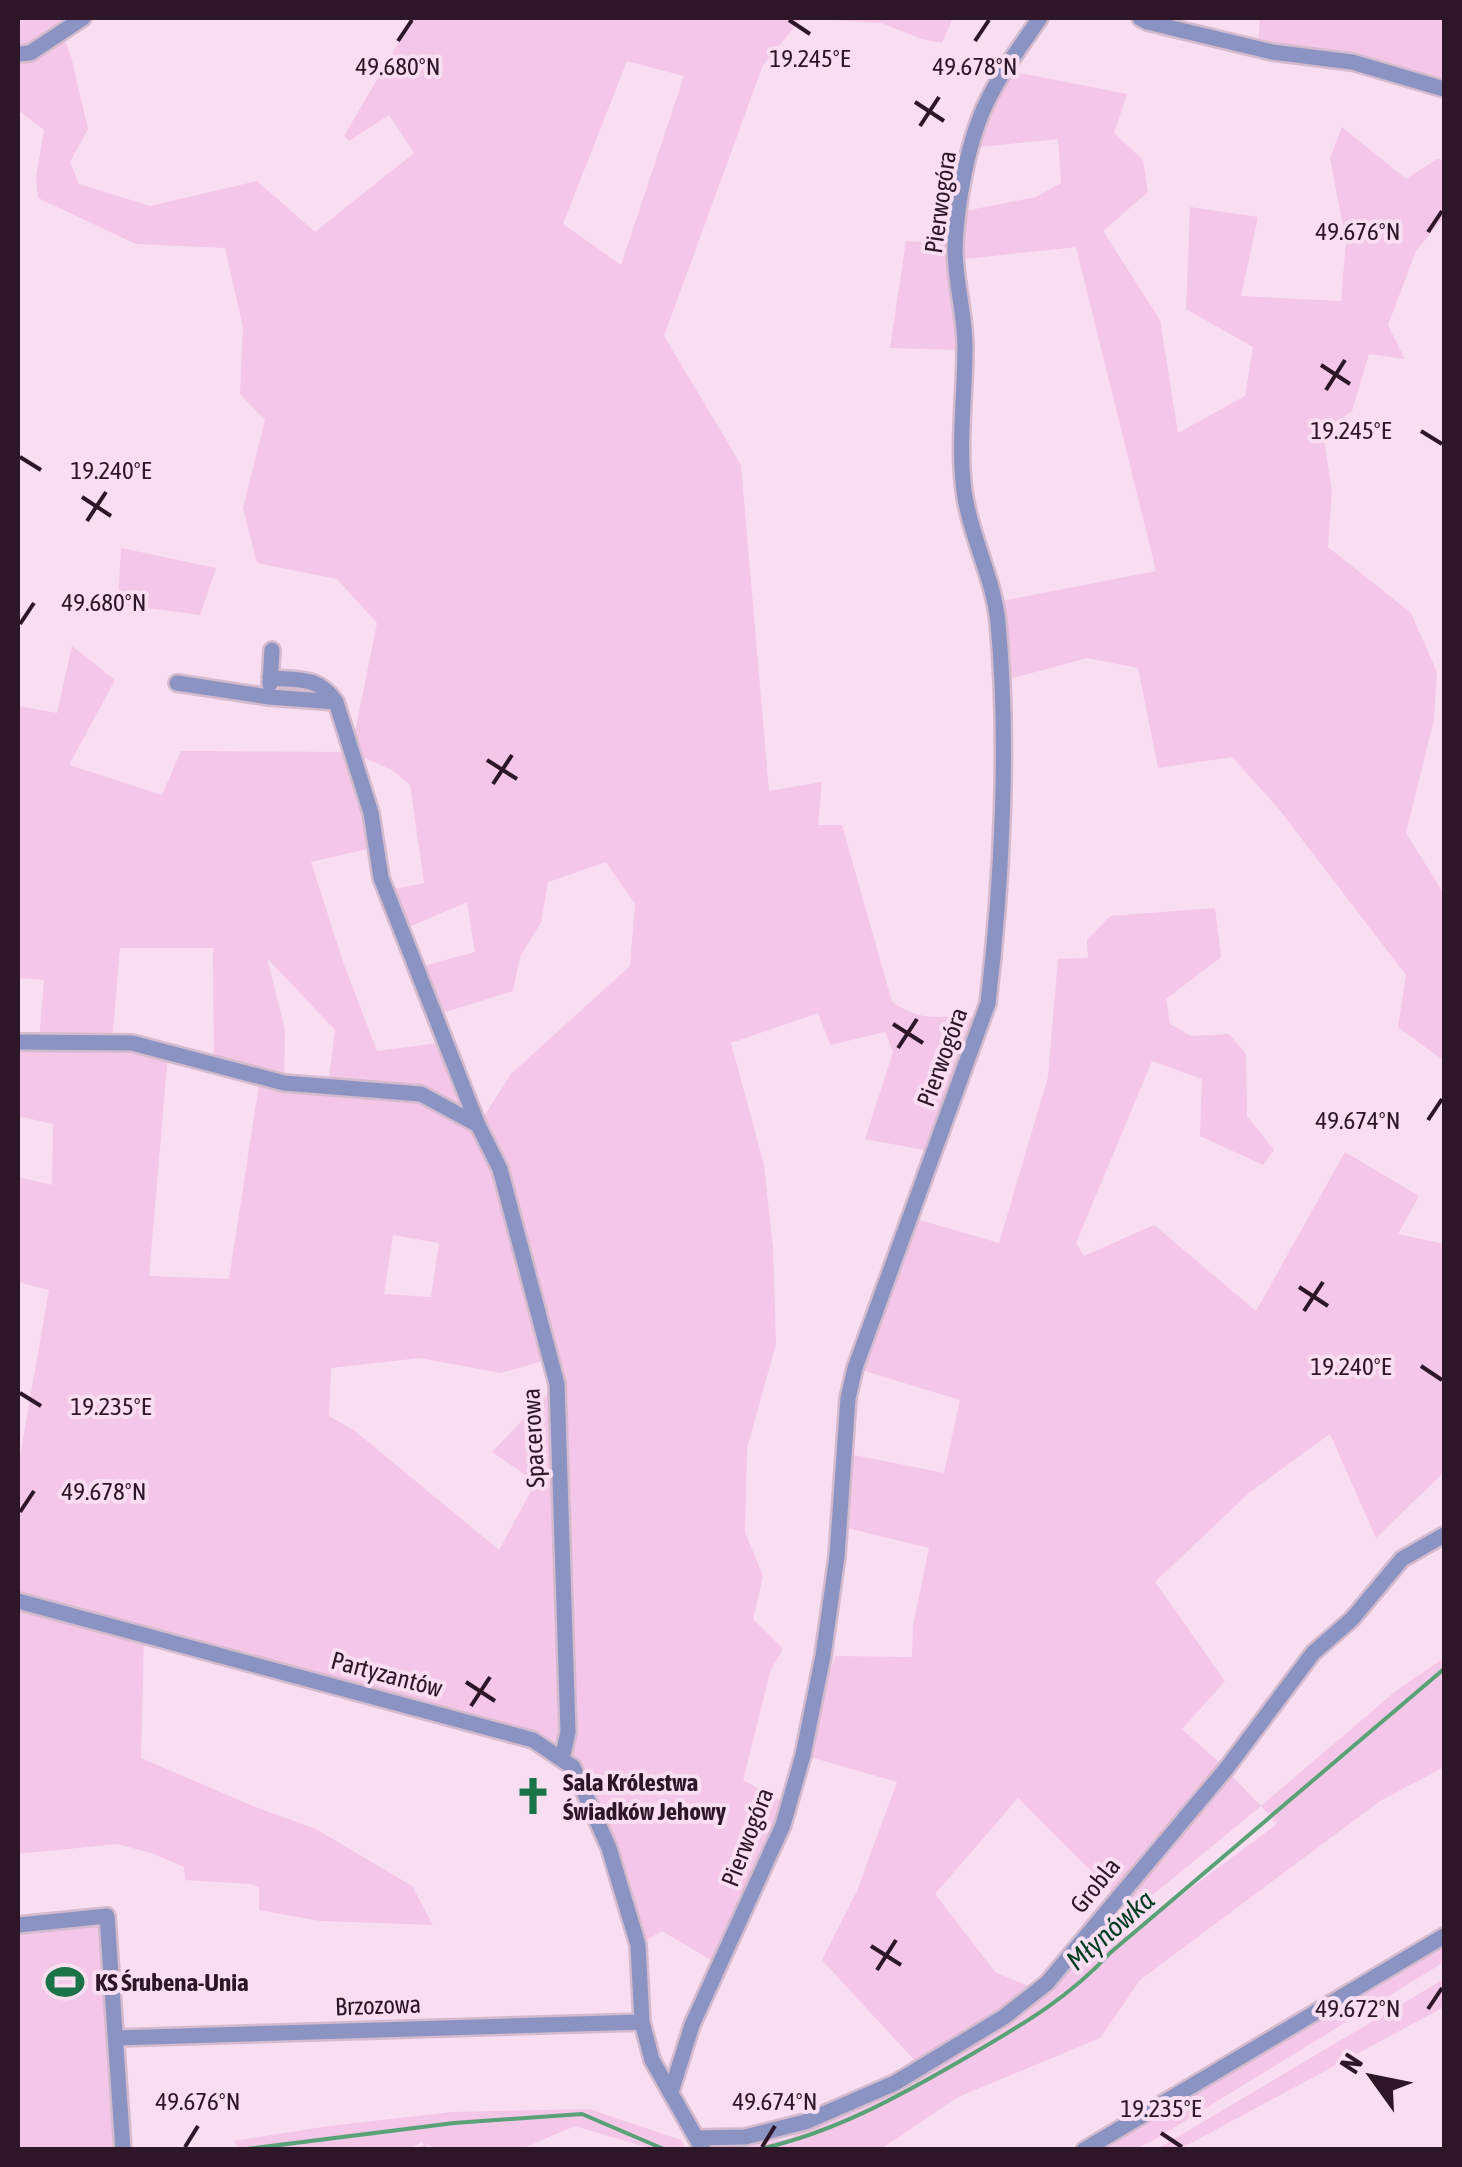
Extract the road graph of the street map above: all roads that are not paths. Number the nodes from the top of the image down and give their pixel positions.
1 (83, 18) edge
2 (1040, 18) edge
3 (1140, 18) edge
4 (18, 54) edge
5 (1444, 89) edge
6 (272, 650) dead end
7 (270, 678) junction
8 (178, 683) dead end
9 (269, 698) junction
10 (336, 702) junction
11 (18, 1042) edge
12 (478, 1125) junction
13 (1444, 1535) edge
14 (18, 1601) edge
15 (562, 1760) junction
16 (18, 1925) edge
17 (1444, 1936) edge
18 (642, 2022) junction
19 (116, 2038) junction
20 (670, 2092) junction
21 (700, 2144) edge
22 (124, 2150) edge
23 (1084, 2150) edge

1 - 4 street
2 - 20 street, Pierwogóra
3 - 5 street
6 - 7 street
7 - 9 street
7 - 10 street
8 - 9 street
9 - 10 street
10 - 12 street, Spacerowa
11 - 12 street
12 - 15 street, Spacerowa
13 - 21 street, Grobla
14 - 15 street, Partyzantów
15 - 18 street, Partyzantów
16 - 19 street
17 - 23 street
18 - 19 street, Brzozowa
18 - 20 street, Partyzantów
19 - 22 street
20 - 21 street, Partyzantów

